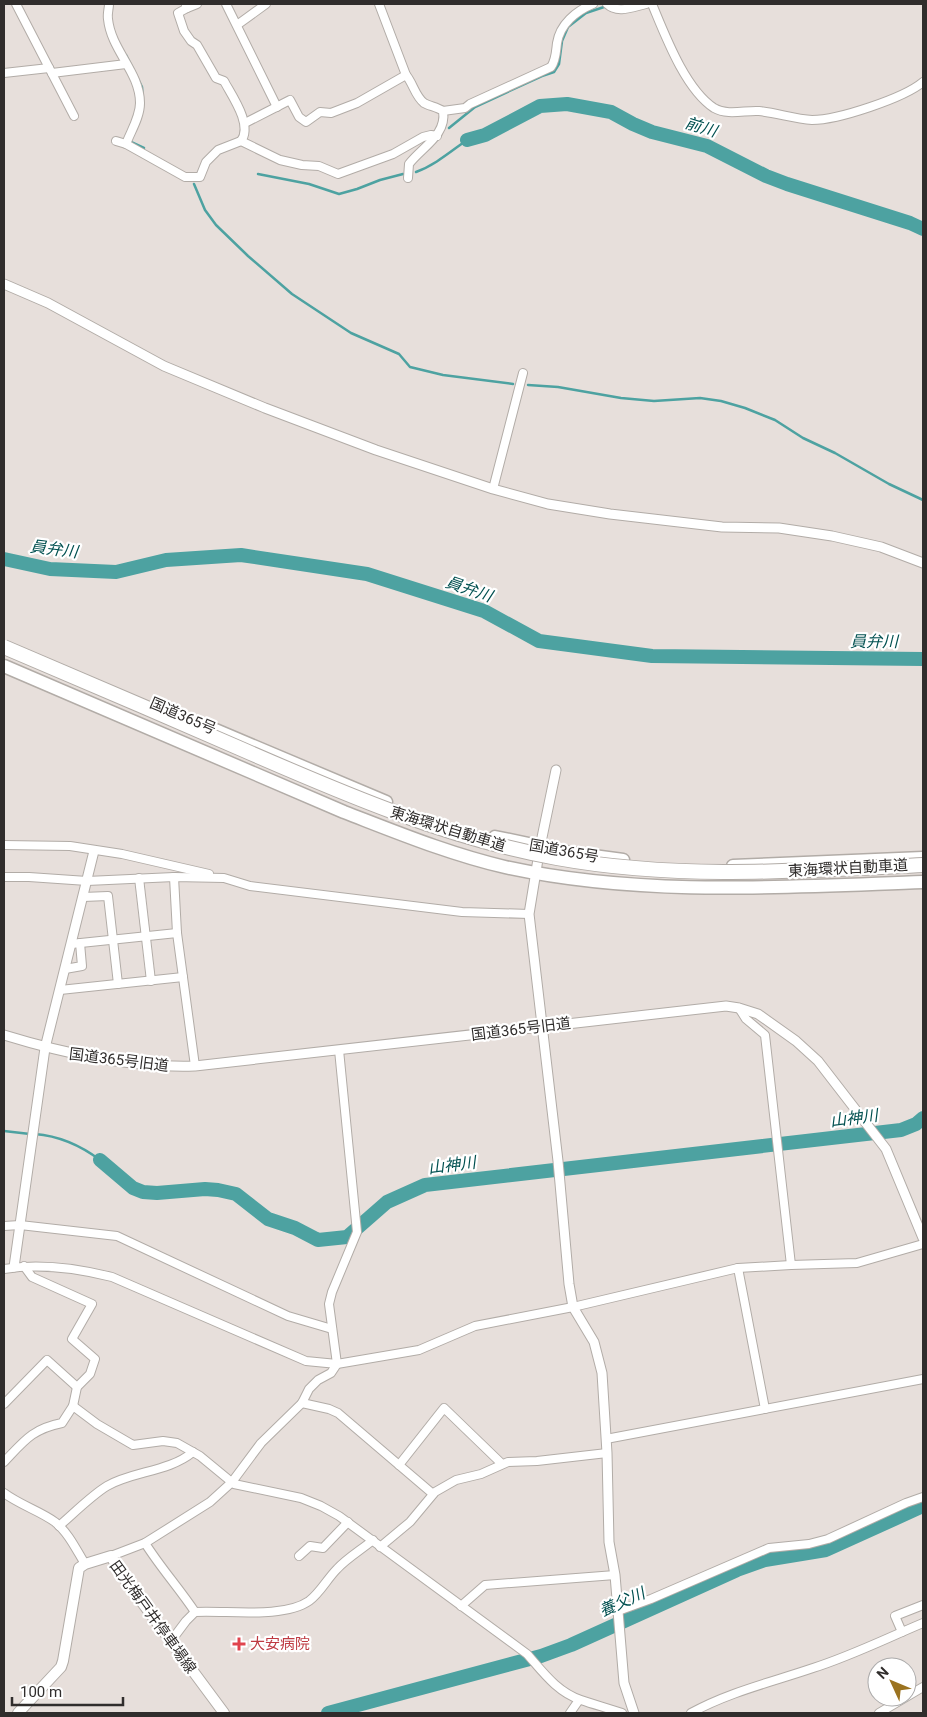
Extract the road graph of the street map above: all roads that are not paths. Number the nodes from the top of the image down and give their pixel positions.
1 (16, 4) edge
2 (109, 4) edge
3 (197, 4) edge
4 (226, 4) edge
5 (266, 4) edge
6 (378, 4) edge
7 (593, 4) edge
8 (646, 4) edge
9 (652, 4) edge
10 (186, 6) edge
11 (609, 6) edge
12 (237, 26) junction
13 (126, 64) junction
14 (51, 71) junction
15 (4, 73) edge
16 (406, 75) junction
17 (923, 82) edge
18 (277, 107) junction
19 (443, 110) junction
20 (74, 116) dead end
21 (245, 123) junction
22 (437, 136) junction
23 (116, 141) dead end
24 (241, 141) junction
25 (126, 144) junction
26 (408, 178) dead end
27 (4, 284) edge
28 (524, 373) dead end
29 (493, 490) junction
30 (923, 563) edge
31 (4, 640) edge
32 (4, 647) edge
33 (4, 666) edge
34 (556, 770) dead end
35 (4, 845) edge
36 (540, 847) junction
37 (94, 851) junction
38 (923, 858) edge
39 (923, 865) edge
40 (536, 873) junction
41 (4, 877) edge
42 (174, 877) junction
43 (139, 878) junction
44 (224, 878) junction
45 (87, 881) junction
46 (923, 882) edge
47 (83, 897) junction
48 (529, 914) junction
49 (177, 933) junction
50 (146, 936) junction
51 (113, 940) junction
52 (75, 943) junction
53 (65, 969) junction
54 (183, 977) junction
55 (151, 981) junction
56 (118, 984) junction
57 (60, 990) junction
58 (739, 1008) junction
59 (542, 1027) junction
60 (4, 1035) edge
61 (45, 1048) junction
62 (339, 1050) junction
63 (195, 1066) junction
64 (20, 1225) junction
65 (4, 1226) edge
66 (923, 1238) edge
67 (923, 1244) edge
68 (791, 1265) junction
69 (24, 1266) junction
70 (14, 1267) junction
71 (738, 1268) junction
72 (4, 1269) edge
73 (572, 1307) junction
74 (332, 1329) junction
75 (337, 1364) junction
76 (923, 1379) edge
77 (77, 1387) junction
78 (302, 1402) junction
79 (4, 1404) edge
80 (73, 1406) junction
81 (765, 1409) junction
82 (606, 1440) junction
83 (193, 1452) junction
84 (607, 1453) junction
85 (4, 1462) edge
86 (502, 1464) junction
87 (400, 1465) junction
88 (232, 1482) junction
89 (4, 1494) edge
90 (433, 1494) junction
91 (923, 1497) edge
92 (348, 1522) junction
93 (59, 1526) junction
94 (373, 1540) junction
95 (145, 1543) junction
96 (380, 1547) junction
97 (111, 1556) junction
98 (298, 1556) dead end
99 (85, 1564) junction
100 (615, 1575) junction
101 (923, 1605) edge
102 (461, 1606) junction
103 (195, 1612) junction
104 (618, 1613) junction
105 (923, 1623) edge
106 (902, 1632) junction
107 (171, 1641) junction
108 (923, 1687) edge
109 (579, 1700) junction
110 (18, 1713) edge
111 (224, 1713) edge
112 (570, 1713) edge
113 (622, 1713) edge
114 (634, 1713) edge
115 (691, 1713) edge
116 (879, 1713) edge

1 - 14 street
2 - 13 street
3 - 10 street
4 - 12 street
5 - 12 street
6 - 16 street
7 - 19 street
8 - 11 street
9 - 17 street
10 - 21 street
12 - 18 street
13 - 14 street
13 - 25 street
14 - 15 street
14 - 20 street
16 - 18 street
16 - 19 street
18 - 21 street
19 - 22 street
21 - 24 street
22 - 24 street
22 - 26 street
23 - 25 street
24 - 25 street
27 - 29 street
28 - 29 street
29 - 30 street
31 - 36 highway, 国道365号
32 - 39 highway, 東海環状自動車道, bridge
33 - 40 highway, 国道365号
34 - 36 street
35 - 37 street
36 - 38 highway, 国道365号
36 - 40 street
37 - 44 street
37 - 45 street
40 - 46 highway, 国道365号
40 - 48 street
41 - 45 street
42 - 43 street
42 - 44 street
42 - 49 street
43 - 45 street
43 - 50 street
44 - 48 street
45 - 47 street
47 - 51 street
47 - 52 street
48 - 59 street
49 - 50 street
49 - 54 street
50 - 51 street
50 - 55 street
51 - 52 street
51 - 56 street
52 - 53 street
52 - 53 street
53 - 57 street
54 - 55 street
54 - 63 street
55 - 56 street
56 - 57 street
57 - 61 street
58 - 59 street, 国道365号旧道
58 - 66 street, 国道365号旧道
58 - 68 street
59 - 62 street, 国道365号旧道
59 - 73 street
60 - 61 street, 国道365号旧道
61 - 63 street, 国道365号旧道
61 - 64 street
62 - 63 street, 国道365号旧道
62 - 74 street
64 - 65 street
64 - 70 street
64 - 74 street
67 - 68 street
68 - 71 street
69 - 70 street
69 - 75 street
69 - 77 street
70 - 72 street
71 - 73 street
71 - 81 street
73 - 75 street
73 - 82 street
74 - 75 street
75 - 78 street
76 - 81 street
77 - 79 street
77 - 80 street
78 - 87 street
78 - 88 street
80 - 83 street
80 - 85 street
81 - 82 street
82 - 84 street
83 - 88 street
83 - 93 street
84 - 86 street
84 - 100 street
86 - 87 street
86 - 90 street
87 - 90 street
88 - 92 street
88 - 95 street
89 - 93 street
90 - 96 street
91 - 104 street
92 - 94 street
92 - 98 street
93 - 99 street
94 - 96 street
94 - 103 street
95 - 97 street
95 - 103 street
96 - 102 street
97 - 99 main road, 田光梅戸井停車場線
97 - 107 main road, 田光梅戸井停車場線
99 - 110 main road, 田光梅戸井停車場線
100 - 102 street
100 - 104 street
101 - 106 street
102 - 109 street
103 - 107 street
104 - 114 street
105 - 106 street
106 - 115 street
107 - 111 main road, 田光梅戸井停車場線
108 - 116 street
109 - 112 street
109 - 113 street

